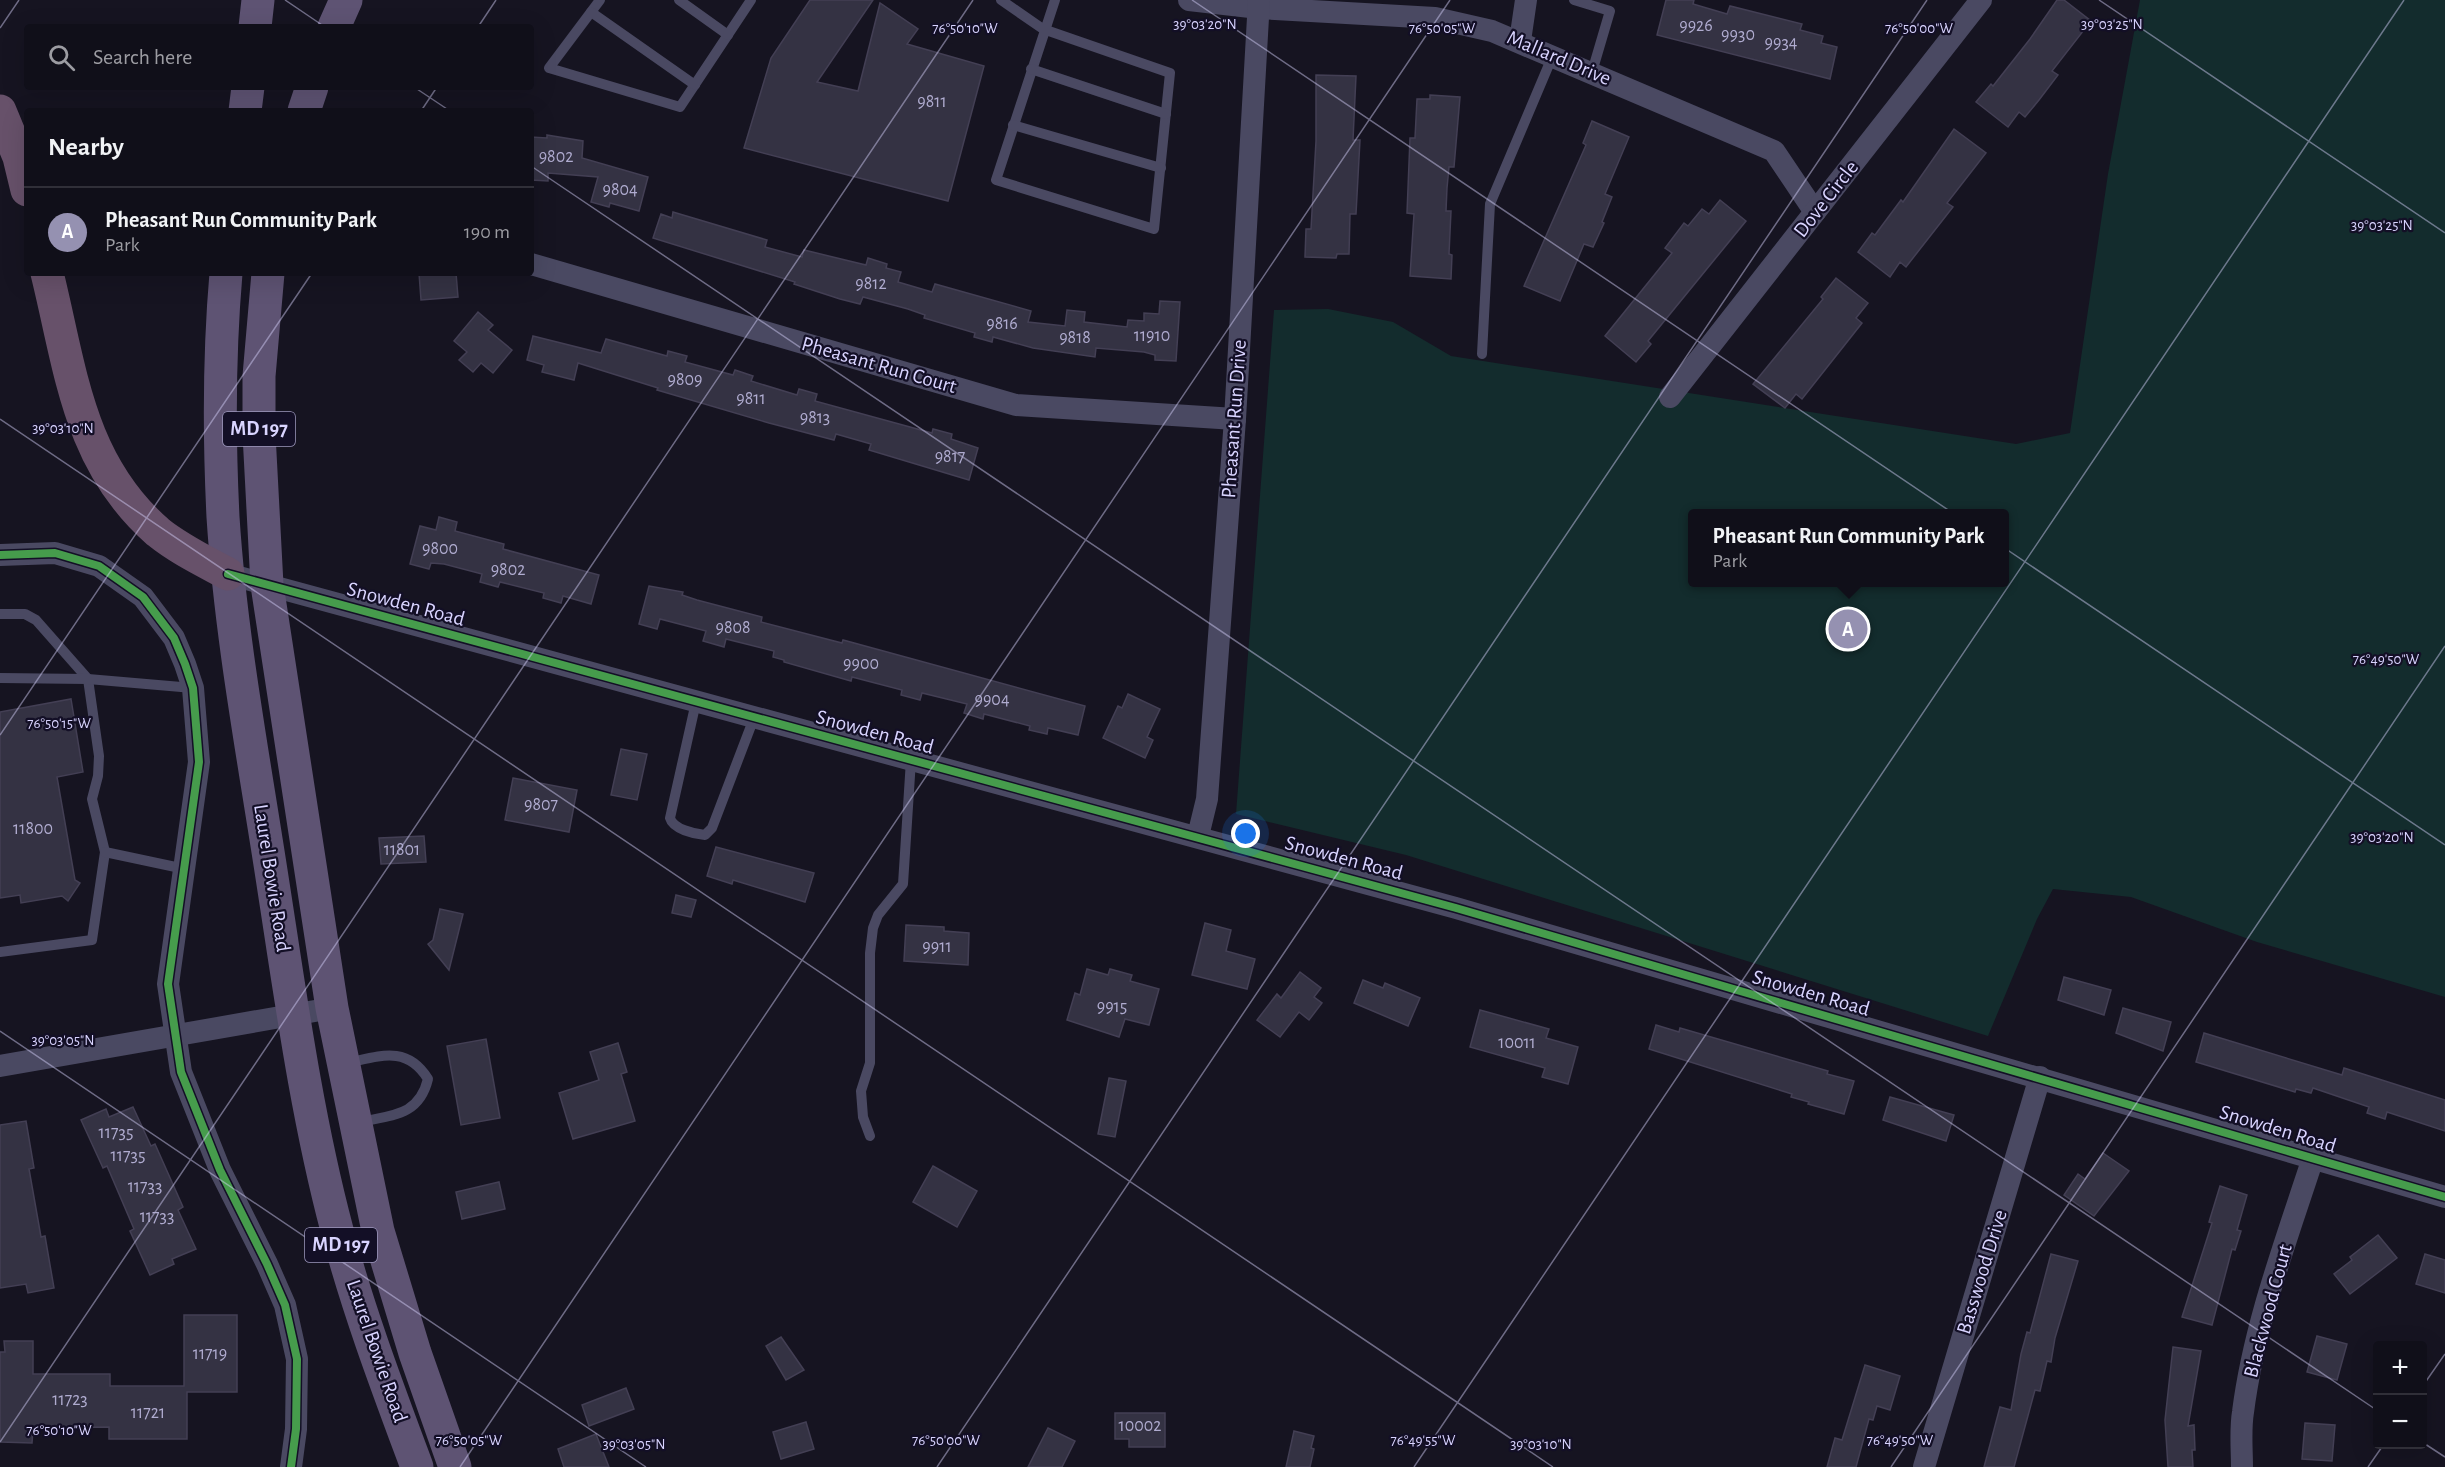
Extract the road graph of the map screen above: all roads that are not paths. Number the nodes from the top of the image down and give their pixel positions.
1 (258, 0) edge
2 (346, 0) edge
3 (600, 0) edge
4 (679, 0) edge
5 (751, 0) edge
6 (1001, 0) edge
7 (1055, 0) edge
8 (1189, 0) edge
9 (1526, 0) edge
10 (1574, 0) edge
11 (1981, 0) edge
12 (1259, 4) edge
13 (591, 12) junction
14 (255, 24) edge
15 (335, 24) edge
16 (1043, 29) junction
17 (728, 35) junction
18 (1520, 41) junction
19 (1553, 55) junction
20 (1030, 69) junction
21 (1592, 72) junction
22 (695, 85) junction
23 (248, 90) edge
24 (311, 90) edge
25 (245, 108) edge
26 (305, 108) edge
27 (0, 111) edge
28 (1166, 114) junction
29 (1013, 125) junction
30 (1161, 168) junction
31 (24, 178) edge
32 (1815, 212) junction
33 (534, 265) edge
34 (48, 276) edge
35 (226, 276) edge
36 (268, 276) edge
37 (1482, 354) dead end
38 (1670, 397) dead end
39 (1235, 419) junction
40 (0, 555) edge
41 (228, 574) junction
42 (267, 585) junction
43 (0, 614) edge
44 (0, 678) edge
45 (88, 679) junction
46 (193, 688) junction
47 (696, 702) junction
48 (754, 718) junction
49 (911, 760) junction
50 (1198, 836) junction
51 (105, 852) junction
52 (185, 869) junction
53 (0, 952) edge
54 (332, 1008) junction
55 (294, 1015) junction
56 (176, 1036) junction
57 (342, 1064) junction
58 (0, 1066) edge
59 (2040, 1077) junction
60 (354, 1124) junction
61 (870, 1136) dead end
62 (2313, 1158) junction
63 (2445, 1197) edge
64 (291, 1467) edge
65 (417, 1467) edge
66 (455, 1467) edge
67 (1924, 1467) edge
68 (2242, 1467) edge

1 - 14 main road
2 - 15 main road
3 - 13 lane
4 - 17 lane
5 - 17 lane
6 - 16 lane
7 - 16 lane
8 - 12 street, Mallard Drive
9 - 18 street
10 - 21 lane
11 - 32 street, Dove Circle
12 - 18 street, Mallard Drive
12 - 39 street, Pheasant Run Drive
13 - 22 lane
13 - 22 lane
16 - 20 lane
16 - 28 lane
17 - 22 lane
18 - 19 street, Mallard Drive
19 - 21 street, Mallard Drive
19 - 37 lane
20 - 28 lane
20 - 29 lane
21 - 32 street, Mallard Drive
23 - 25 main road
24 - 26 main road
27 - 31 highway
28 - 30 lane
29 - 30 lane
29 - 30 lane
32 - 38 street, Dove Circle
33 - 39 street, Pheasant Run Court
34 - 41 highway
35 - 41 main road, Laurel Bowie Road / MD 197
36 - 42 main road, Laurel Bowie Road / MD 197
39 - 50 street, Pheasant Run Drive
40 - 46 street
41 - 42 street, Snowden Road
41 - 55 main road, Laurel Bowie Road / MD 197
42 - 47 street, Snowden Road
42 - 54 main road, Laurel Bowie Road / MD 197
43 - 45 lane
44 - 45 lane
45 - 46 lane
45 - 51 lane
46 - 52 street
47 - 48 street, Snowden Road
47 - 48 lane
48 - 49 street, Snowden Road
49 - 50 street, Snowden Road
49 - 61 lane
50 - 59 street, Snowden Road
51 - 52 lane
51 - 53 lane
52 - 56 street
54 - 55 street
54 - 57 main road, Laurel Bowie Road / MD 197
55 - 56 street
55 - 65 main road, Laurel Bowie Road / MD 197
56 - 58 street
56 - 64 street
57 - 60 main road, Laurel Bowie Road / MD 197
57 - 60 lane
59 - 62 street, Snowden Road
59 - 67 street, Basswood Drive
60 - 66 main road, Laurel Bowie Road / MD 197
62 - 63 street, Snowden Road
62 - 68 street, Blackwood Court

